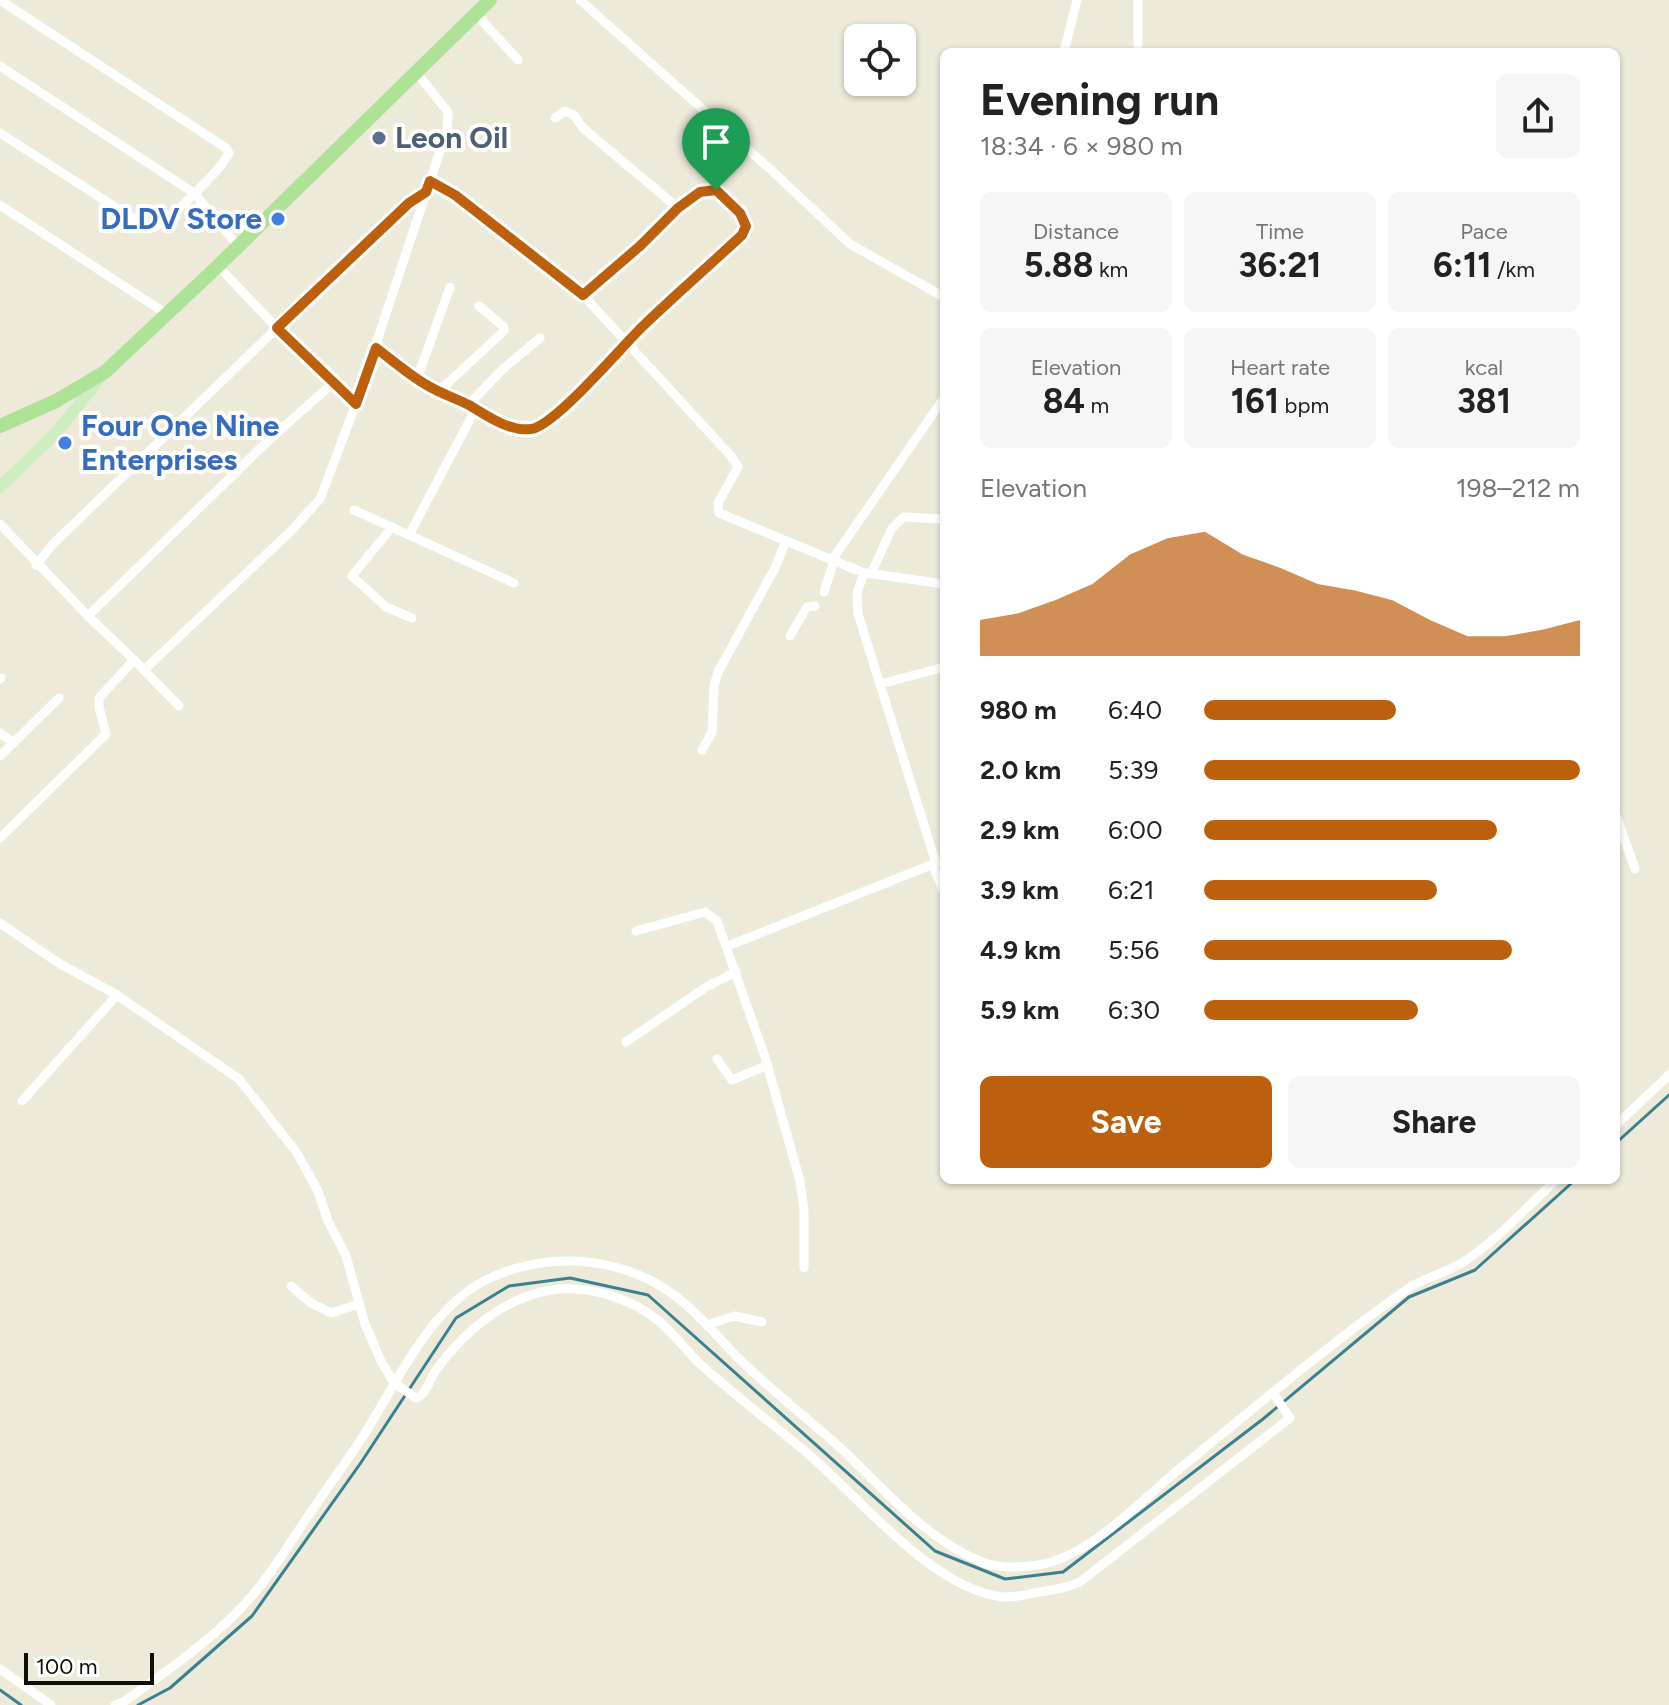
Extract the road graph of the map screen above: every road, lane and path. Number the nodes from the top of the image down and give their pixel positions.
1 (0, 0) edge
2 (490, 0) edge
3 (580, 0) edge
4 (1077, 0) edge
5 (1138, 0) edge
6 (476, 14) junction
7 (1138, 45) dead end
8 (1065, 48) edge
9 (518, 60) dead end
10 (0, 66) edge
11 (416, 72) junction
12 (555, 118) dead end
13 (0, 133) edge
14 (430, 181) junction
15 (426, 192) junction
16 (194, 193) junction
17 (0, 205) edge
18 (678, 208) junction
19 (238, 246) junction
20 (218, 266) junction
21 (450, 287) dead end
22 (583, 295) junction
23 (940, 295) edge
24 (479, 306) dead end
25 (165, 313) junction
26 (277, 328) junction
27 (540, 338) dead end
28 (628, 342) junction
29 (376, 348) junction
30 (105, 372) junction
31 (417, 379) junction
32 (333, 383) junction
33 (438, 392) junction
34 (356, 404) junction
35 (940, 404) edge
36 (472, 407) junction
37 (0, 426) edge
38 (0, 487) edge
39 (354, 510) dead end
40 (940, 519) edge
41 (0, 524) edge
42 (392, 527) junction
43 (409, 535) junction
44 (786, 541) junction
45 (833, 560) junction
46 (36, 565) junction
47 (868, 573) junction
48 (514, 583) dead end
49 (940, 583) edge
50 (824, 592) dead end
51 (815, 606) dead end
52 (88, 616) junction
53 (412, 618) dead end
54 (790, 636) dead end
55 (134, 660) junction
56 (940, 668) edge
57 (144, 670) junction
58 (881, 684) junction
59 (59, 698) dead end
60 (179, 706) dead end
61 (0, 733) edge
62 (14, 743) junction
63 (702, 750) dead end
64 (0, 756) edge
65 (1620, 826) edge
66 (0, 838) edge
67 (933, 866) junction
68 (1635, 869) dead end
69 (940, 883) edge
70 (0, 923) edge
71 (636, 931) dead end
72 (728, 946) junction
73 (736, 972) junction
74 (117, 995) junction
75 (626, 1042) dead end
76 (717, 1059) dead end
77 (768, 1065) junction
78 (1669, 1075) edge
79 (22, 1101) dead end
80 (1620, 1121) edge
81 (1552, 1184) edge
82 (804, 1268) dead end
83 (291, 1286) dead end
84 (359, 1304) junction
85 (762, 1322) dead end
86 (707, 1325) junction
87 (397, 1385) junction
88 (1275, 1396) junction
89 (0, 1669) edge
90 (51, 1705) edge
91 (115, 1705) edge

1 - 16 street
2 - 6 highway
3 - 23 street
4 - 8 street
5 - 7 street
6 - 9 street
6 - 11 highway
10 - 16 street
11 - 14 street
11 - 19 highway
12 - 18 street
13 - 16 street
14 - 15 street
14 - 22 street
15 - 26 street
15 - 29 street
16 - 19 street
17 - 25 street
18 - 22 street
18 - 28 street
19 - 20 highway
20 - 25 highway
20 - 26 street
21 - 31 street
22 - 28 street
24 - 33 street
25 - 30 highway
26 - 32 street
26 - 46 street
27 - 36 street
28 - 36 street
28 - 44 street
29 - 31 street
29 - 34 street
30 - 37 highway
30 - 38 main road
31 - 33 street
32 - 34 street
32 - 52 street
33 - 36 street
34 - 57 street
35 - 45 street
36 - 43 street
39 - 42 street
40 - 47 street
41 - 46 street
42 - 43 street
42 - 53 street
43 - 48 street
44 - 45 street
44 - 63 street
45 - 47 street
45 - 50 street
46 - 52 street
47 - 49 street
47 - 58 street
51 - 54 street
52 - 55 street
55 - 57 street
55 - 66 street
56 - 58 street
57 - 60 street
58 - 67 street
59 - 62 street
61 - 62 street
62 - 64 street
65 - 68 street
67 - 69 street
67 - 72 street
70 - 74 street
71 - 72 street
72 - 73 street
73 - 75 street
73 - 77 street
74 - 79 street
74 - 84 street
76 - 77 street
77 - 82 street
78 - 80 street
81 - 88 street
83 - 84 street
84 - 87 street
85 - 86 street
86 - 87 street
86 - 88 street
87 - 88 street
87 - 91 street
89 - 90 street

